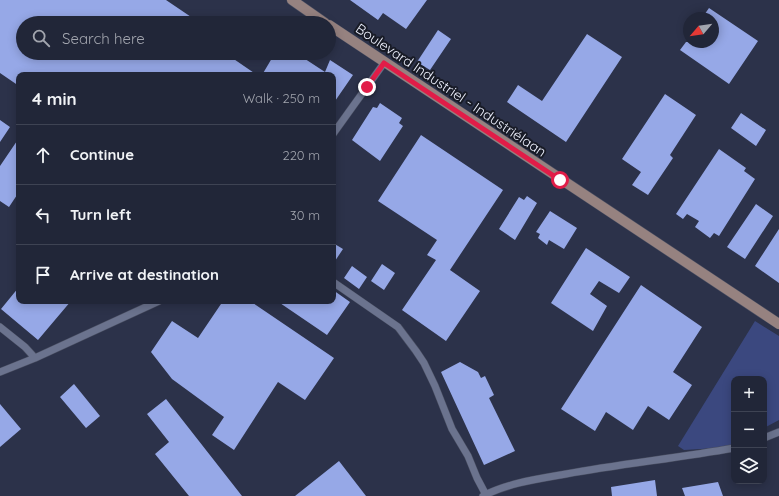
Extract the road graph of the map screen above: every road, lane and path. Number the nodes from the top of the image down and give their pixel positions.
1 (292, 0) edge
2 (315, 16) edge
3 (336, 30) edge
4 (384, 63) junction
5 (336, 130) edge
6 (336, 284) edge
7 (152, 304) edge
8 (779, 324) edge
9 (0, 327) edge
10 (35, 358) junction
11 (0, 372) edge
12 (779, 432) edge
13 (767, 437) edge
14 (731, 448) edge
15 (495, 494) edge
16 (485, 495) edge

1 - 2 main road
3 - 4 main road, Boulevard Industriel - Industriélaan
4 - 5 street
4 - 8 main road, Boulevard Industriel - Industriélaan
6 - 16 street
7 - 10 street
9 - 10 street
10 - 11 street
12 - 13 street
14 - 15 street
15 - 16 street

